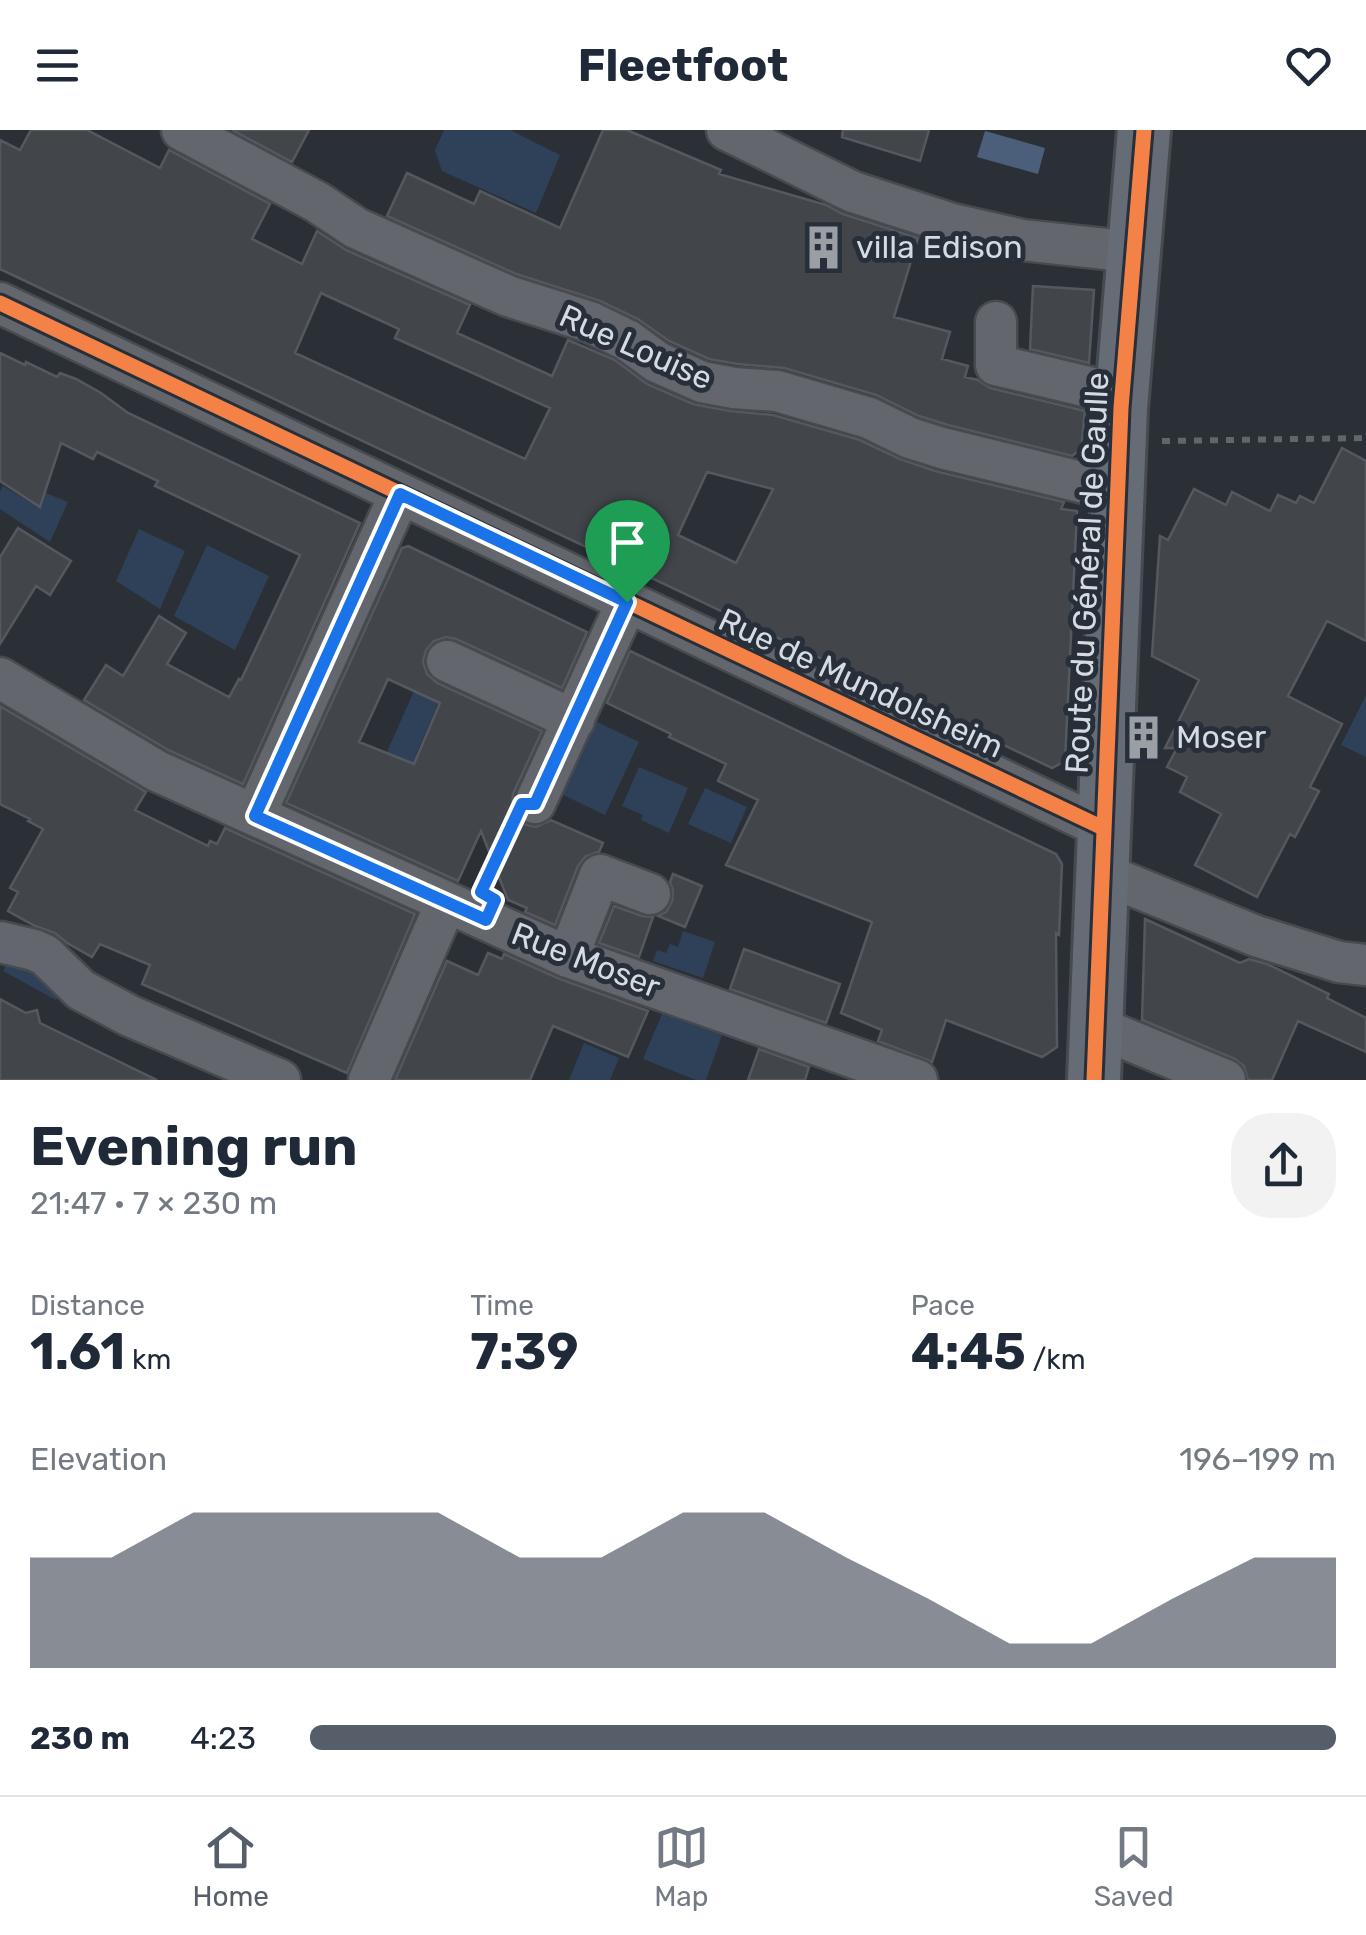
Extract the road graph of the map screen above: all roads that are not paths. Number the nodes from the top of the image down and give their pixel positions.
1 (182, 130) edge
2 (726, 130) edge
3 (1144, 130) edge
4 (1134, 252) junction
5 (0, 304) edge
6 (996, 322) dead end
7 (1119, 443) junction
8 (400, 494) junction
9 (627, 602) junction
10 (447, 662) dead end
11 (0, 678) edge
12 (574, 720) junction
13 (535, 804) road end
14 (255, 816) junction
15 (1102, 850) junction
16 (650, 894) dead end
17 (446, 903) junction
18 (0, 942) edge
19 (568, 958) junction
20 (1366, 965) edge
21 (1095, 1026) junction
22 (280, 1080) edge
23 (369, 1080) edge
24 (918, 1080) edge
25 (1094, 1080) edge
26 (1225, 1080) edge

1 - 7 street, Rue Louise
2 - 4 street
3 - 4 main road, Route du Général de Gaulle
4 - 7 main road, Route du Général de Gaulle
5 - 8 street, Rue de Mundolsheim
6 - 7 street
7 - 15 main road, Route du Général de Gaulle
8 - 9 street, Rue de Mundolsheim
8 - 14 street
9 - 12 street
9 - 15 street, Rue de Mundolsheim
10 - 12 street
11 - 14 street, Rue Moser
12 - 13 street
14 - 17 street, Rue Moser
15 - 20 street, Rue de Mundolsheim
15 - 21 main road, Route du Général de Gaulle
16 - 19 street
17 - 19 street, Rue Moser
17 - 23 street
18 - 22 street
19 - 24 street, Rue Moser
21 - 25 main road, Route du Général de Gaulle
21 - 26 street

